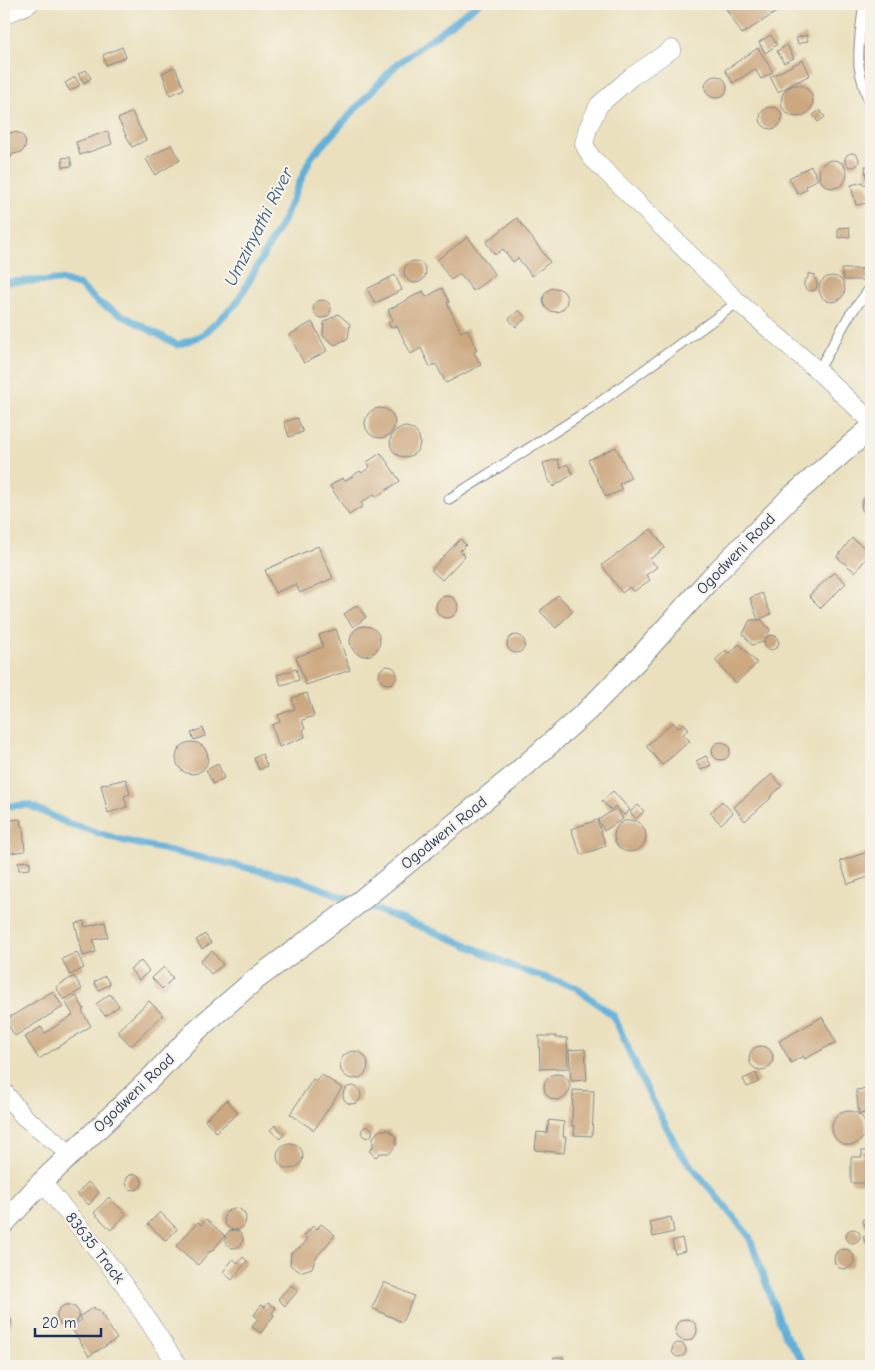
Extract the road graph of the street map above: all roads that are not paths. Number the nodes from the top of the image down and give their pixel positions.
1 (29, 4) edge
2 (864, 4) edge
3 (4, 15) edge
4 (672, 49) dead end
5 (871, 107) edge
6 (871, 287) edge
7 (738, 302) junction
8 (818, 371) junction
9 (871, 421) edge
10 (871, 428) edge
11 (449, 499) dead end
12 (4, 1092) edge
13 (71, 1154) junction
14 (42, 1182) junction
15 (4, 1223) edge
16 (178, 1366) edge

1 - 3 street
2 - 5 lane
4 - 7 street
6 - 8 lane
7 - 8 street
7 - 11 lane
8 - 9 street
10 - 13 street, Ogodweni Road
12 - 13 street
13 - 14 street, Ogodweni Road
14 - 15 street, Ogodweni Road
14 - 16 street, 83635 Track

